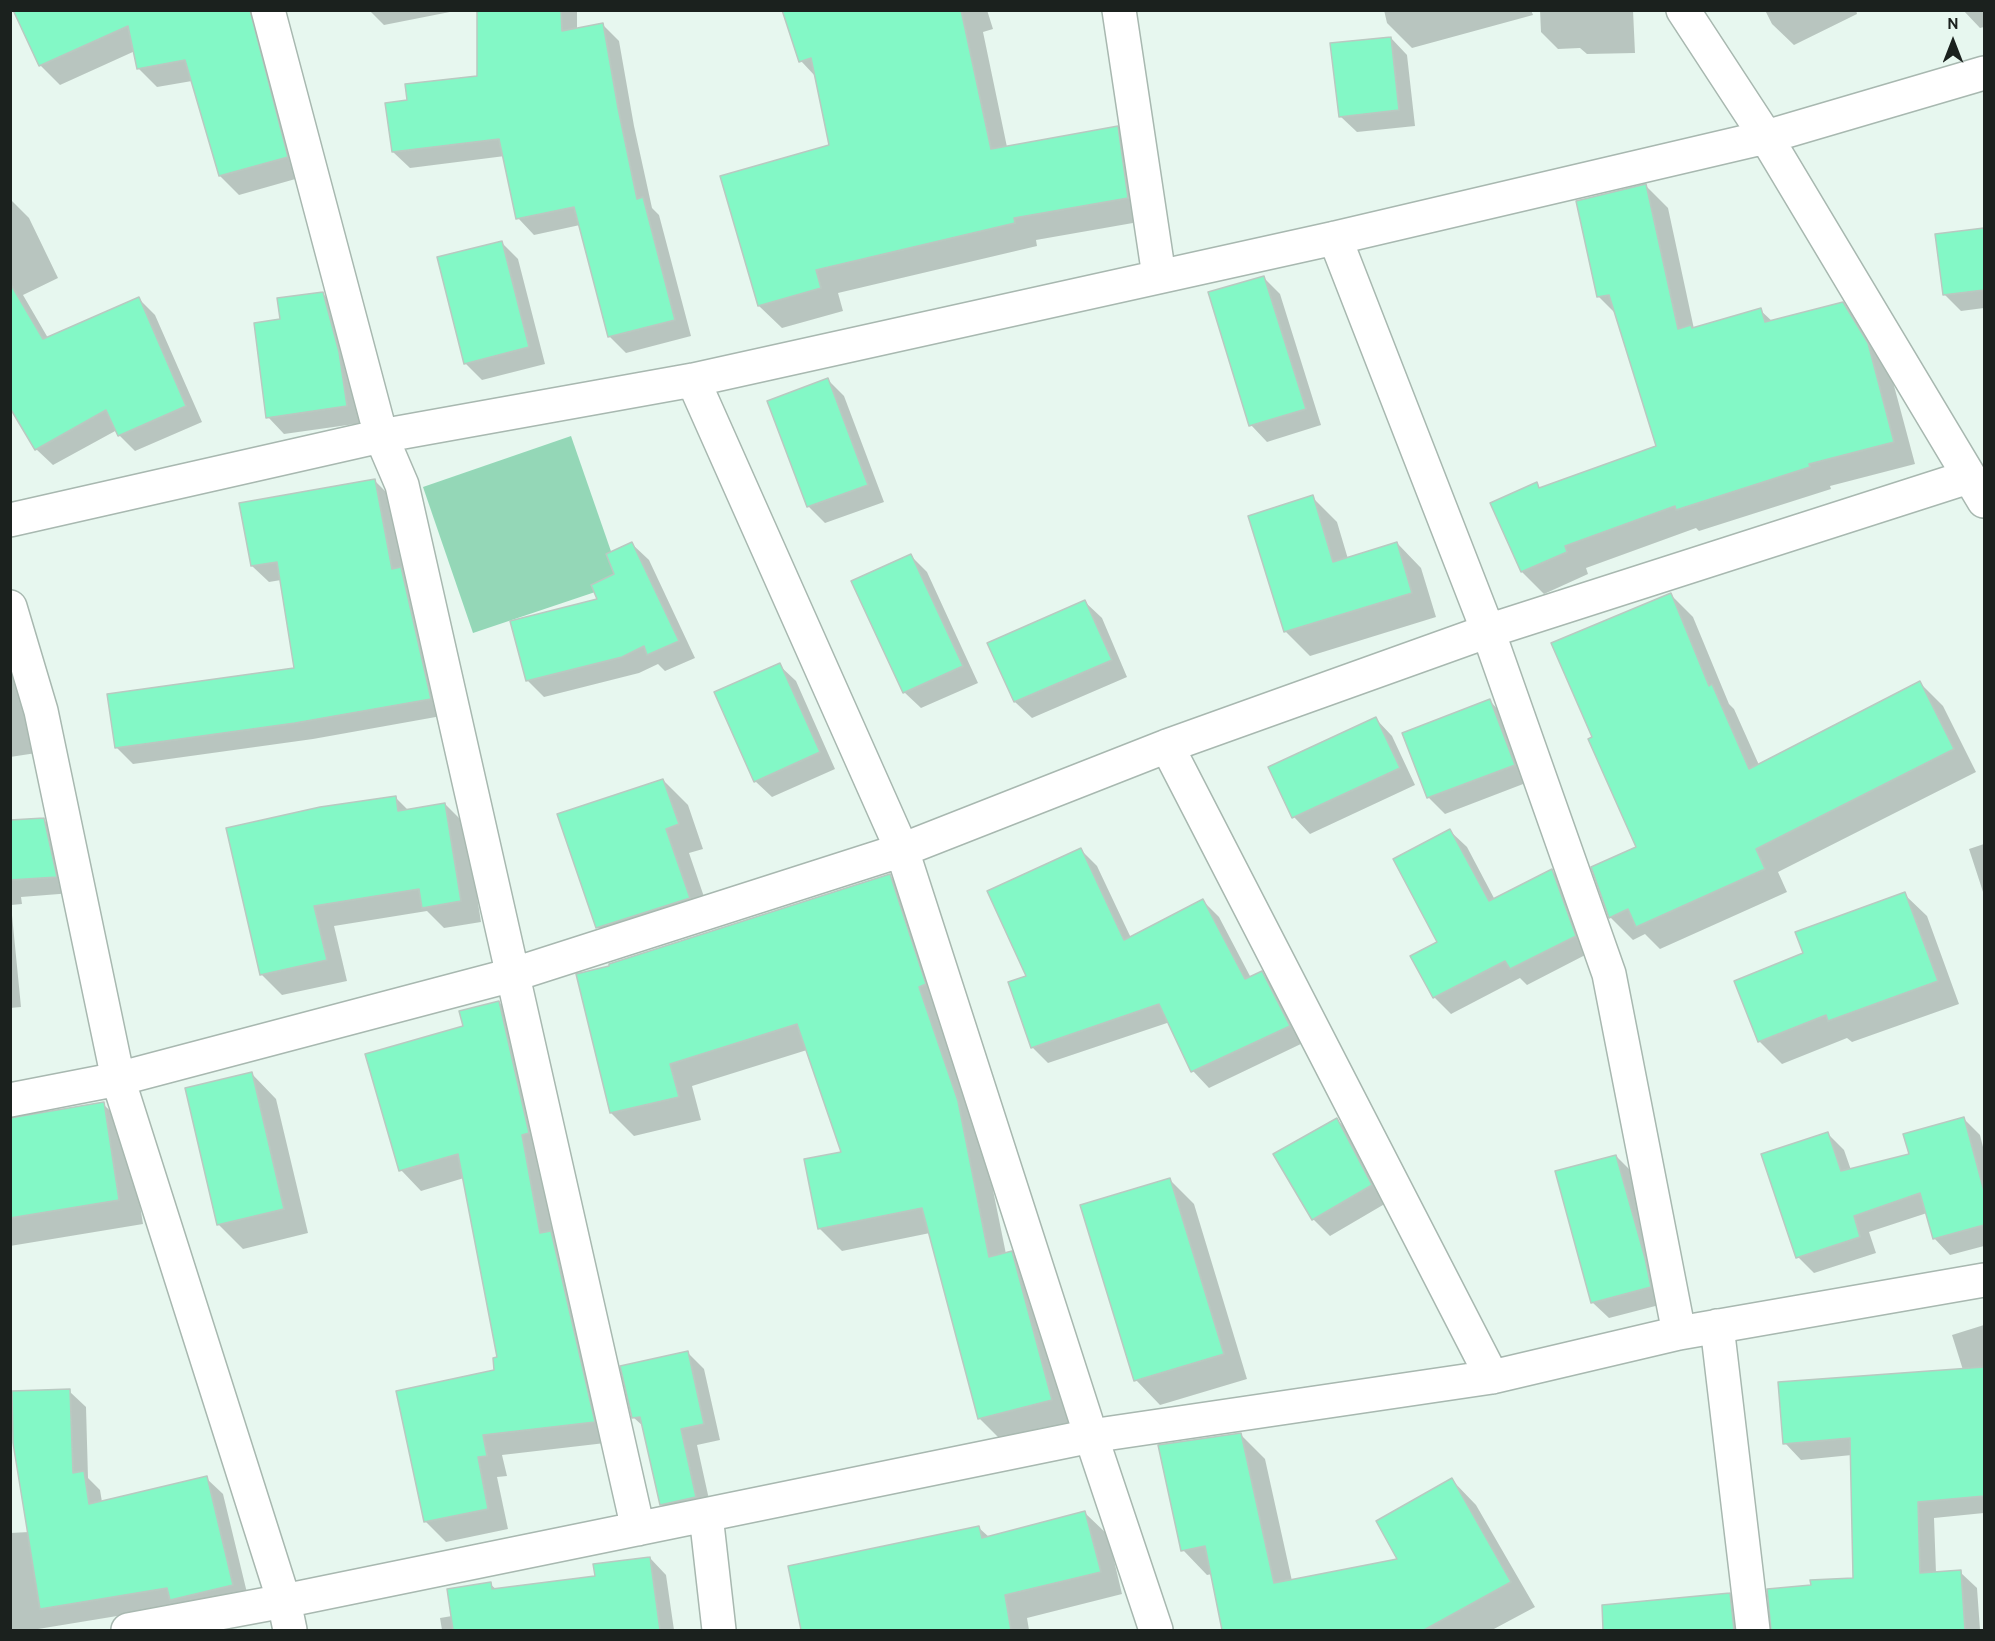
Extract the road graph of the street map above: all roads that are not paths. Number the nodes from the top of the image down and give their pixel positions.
1 (268, 10) edge
2 (1119, 10) edge
3 (1683, 10) edge
4 (1984, 73) edge
5 (1766, 137) junction
6 (1335, 238) junction
7 (1159, 276) junction
8 (693, 380) junction
9 (381, 436) junction
10 (1976, 489) edge
11 (10, 520) edge
12 (10, 607) edge
13 (1488, 631) junction
14 (1167, 746) junction
15 (902, 850) junction
16 (512, 975) junction
17 (118, 1079) junction
18 (10, 1100) edge
19 (1984, 1280) edge
20 (1717, 1326) junction
21 (1679, 1333) junction
22 (1492, 1377) junction
23 (1090, 1436) junction
24 (706, 1515) junction
25 (638, 1529) junction
26 (287, 1616) edge
27 (128, 1630) edge
28 (719, 1630) edge
29 (1156, 1630) edge
30 (1753, 1630) edge

1 - 9 street
2 - 7 street
3 - 5 street
4 - 5 street
5 - 6 street
5 - 10 street
6 - 7 street
6 - 13 street
7 - 8 street
8 - 9 street
8 - 15 street
9 - 11 street
9 - 16 street
10 - 13 street
12 - 17 street
13 - 14 street
13 - 21 street
14 - 15 street
14 - 22 street
15 - 16 street
15 - 23 street
16 - 17 street
16 - 25 street
17 - 18 street
17 - 26 street
19 - 20 street
20 - 21 street
20 - 30 street
21 - 22 street
22 - 23 street
23 - 24 street
23 - 29 street
24 - 25 street
24 - 28 street
25 - 26 street
26 - 27 street

